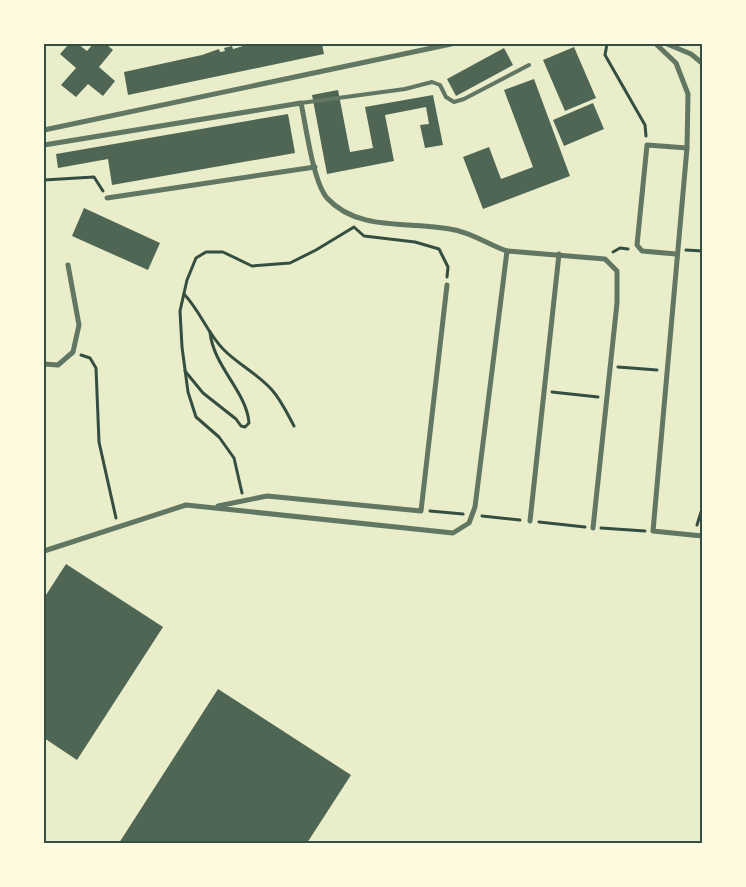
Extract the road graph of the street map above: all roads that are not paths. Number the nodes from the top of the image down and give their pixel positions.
1 (156, 44) edge
2 (174, 44) edge
3 (451, 44) edge
4 (656, 44) edge
5 (667, 44) edge
6 (702, 63) edge
7 (530, 65) dead end
8 (301, 103) junction
9 (44, 130) edge
10 (44, 145) edge
11 (688, 148) junction
12 (315, 167) junction
13 (107, 198) road end
14 (507, 251) junction
15 (559, 254) junction
16 (676, 254) junction
17 (68, 265) dead end
18 (447, 285) road end
19 (44, 364) edge
20 (211, 507) junction
21 (530, 521) road end
22 (593, 528) road end
23 (702, 536) edge
24 (44, 551) edge

1 - 2 lane
3 - 9 street
4 - 11 street
5 - 6 street
7 - 8 lane
8 - 10 street
8 - 12 street
11 - 16 street
11 - 16 street
12 - 13 street
12 - 14 street
14 - 15 street
14 - 20 street
15 - 21 street
15 - 22 street
16 - 23 street
17 - 19 street
18 - 20 street
20 - 24 street

